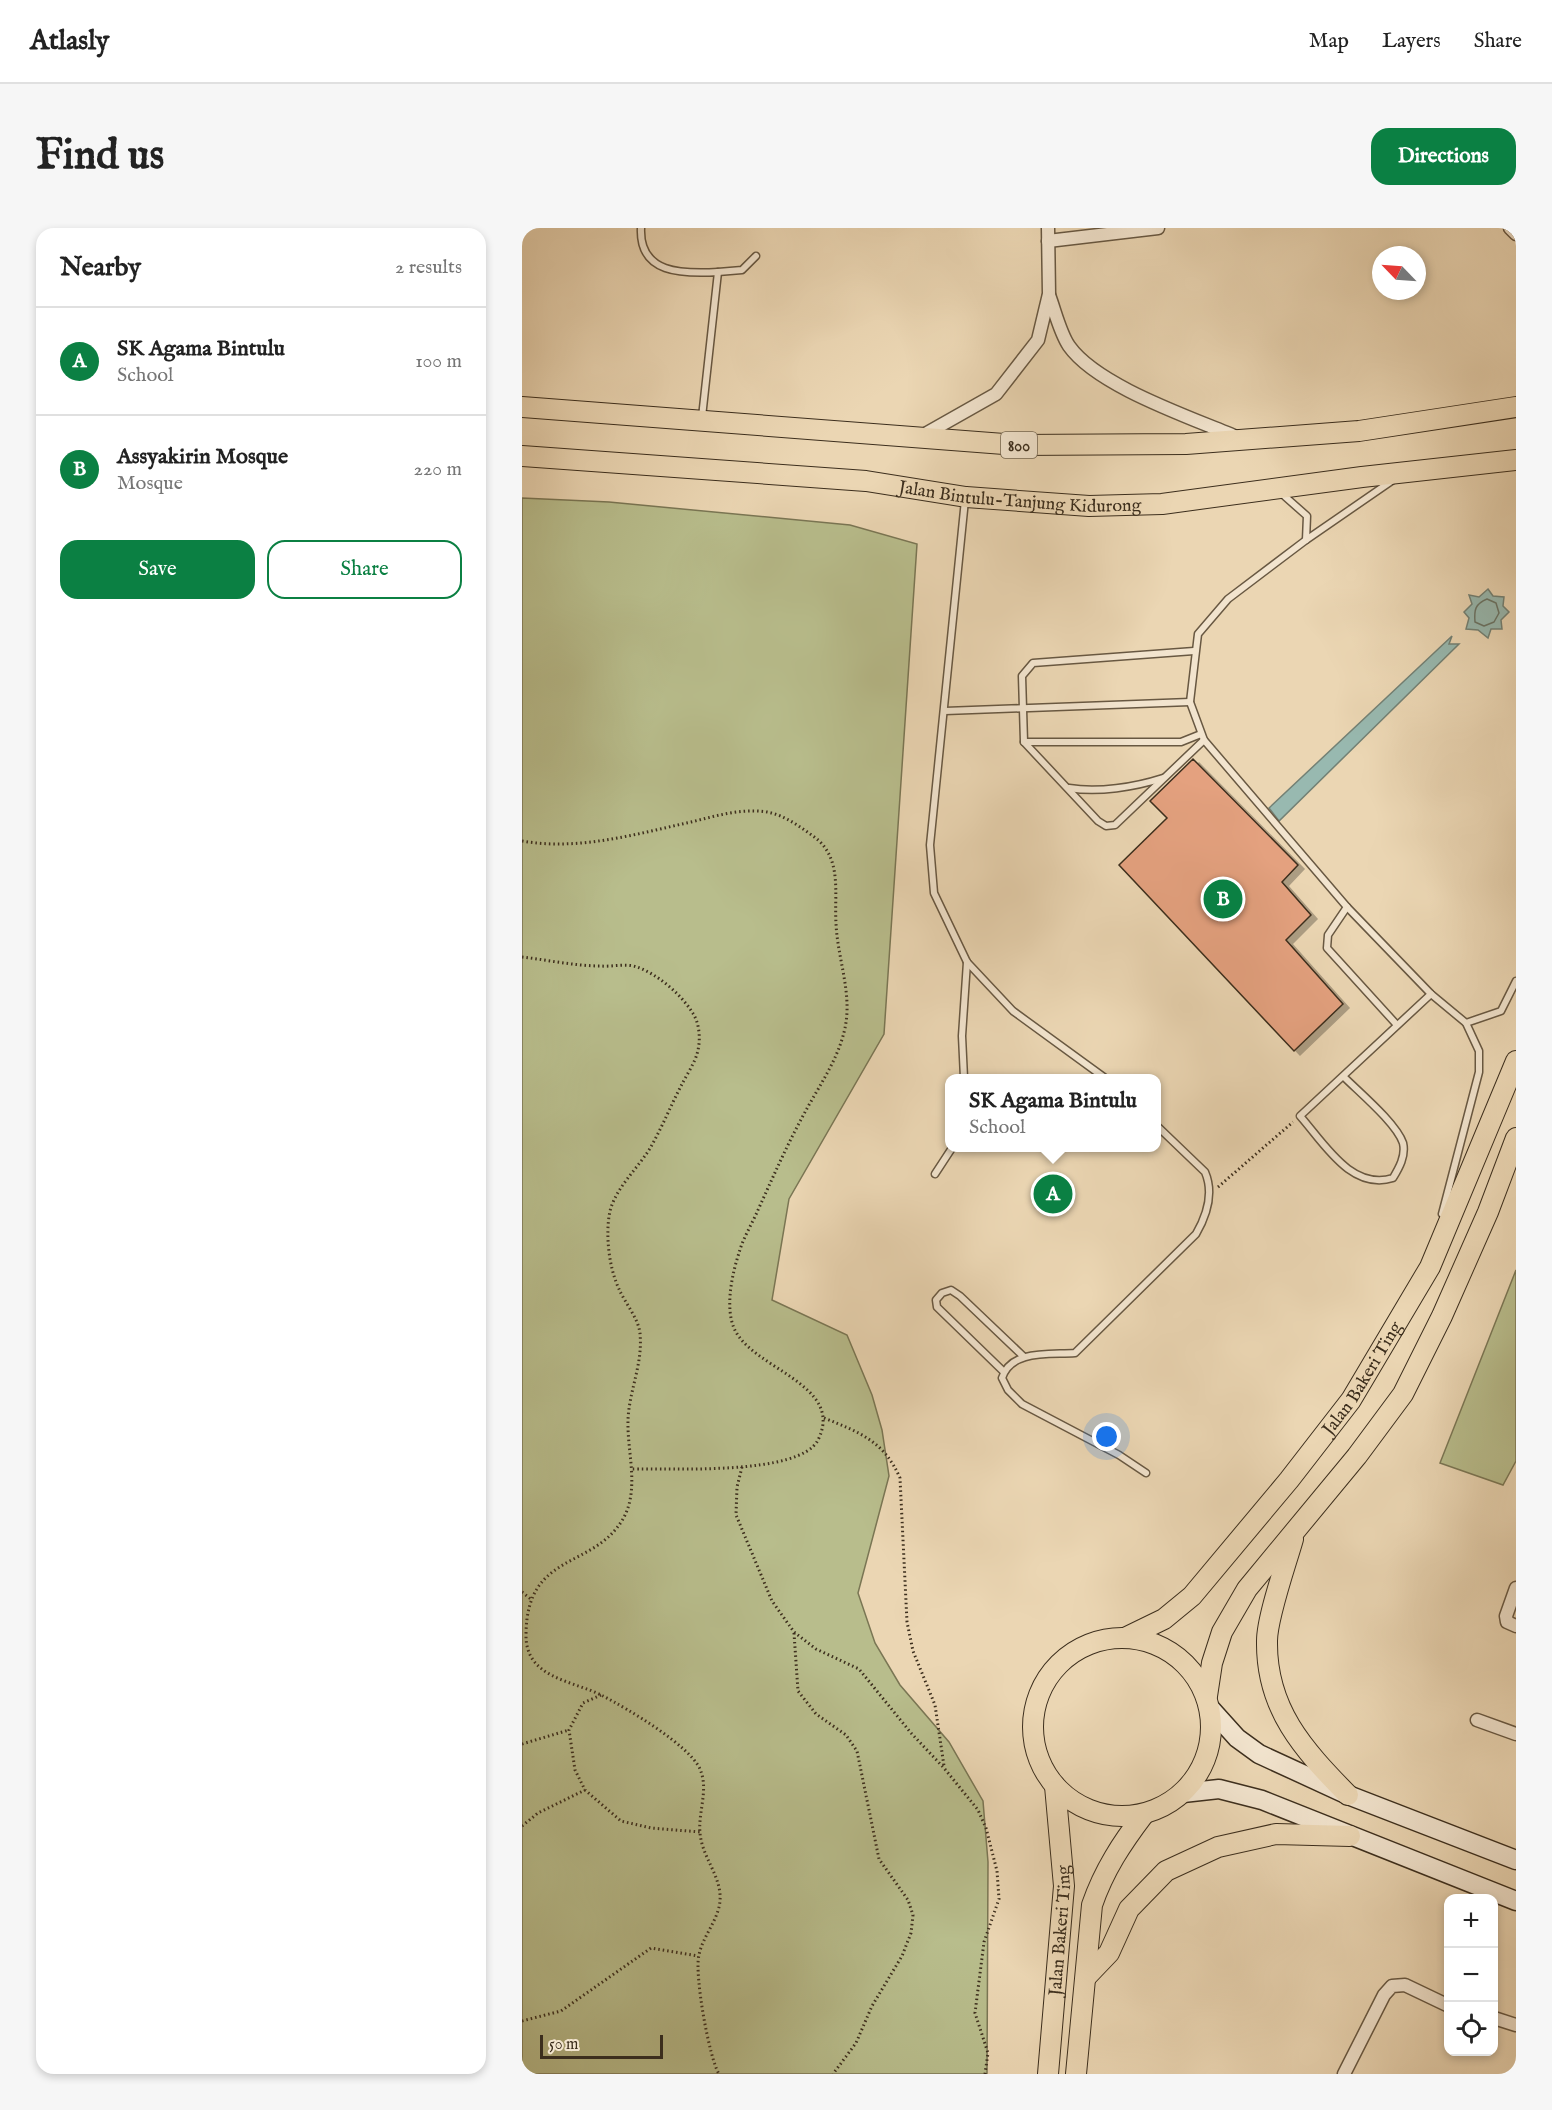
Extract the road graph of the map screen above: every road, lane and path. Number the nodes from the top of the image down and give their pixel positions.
1 (641, 228) edge
2 (1048, 228) edge
3 (1158, 228) edge
4 (1510, 228) edge
5 (1516, 234) edge
6 (1048, 241) junction
7 (756, 256) dead end
8 (718, 272) junction
9 (1049, 294) junction
10 (522, 406) edge
11 (1516, 407) edge
12 (702, 420) junction
13 (919, 437) junction
14 (1242, 439) junction
15 (522, 456) edge
16 (1516, 460) edge
17 (1402, 473) junction
18 (1275, 488) junction
19 (966, 497) junction
20 (1306, 540) junction
21 (1194, 651) junction
22 (1190, 702) junction
23 (1023, 706) junction
24 (945, 711) junction
25 (1202, 737) junction
26 (1024, 742) junction
27 (1164, 778) junction
28 (1068, 788) junction
29 (522, 841) edge
30 (1347, 908) junction
31 (522, 957) edge
32 (967, 962) junction
33 (1516, 981) edge
34 (1431, 994) junction
35 (1466, 1023) junction
36 (1397, 1025) junction
37 (1516, 1061) edge
38 (964, 1074) edge
39 (1100, 1074) edge
40 (1344, 1077) junction
41 (1300, 1116) junction
42 (1161, 1130) edge
43 (1516, 1138) edge
44 (949, 1152) edge
45 (935, 1174) dead end
46 (1210, 1194) junction
47 (1430, 1268) junction
48 (1023, 1356) junction
49 (1004, 1372) junction
50 (824, 1418) junction
51 (742, 1467) junction
52 (631, 1469) junction
53 (1146, 1473) dead end
54 (1296, 1531) junction
55 (1516, 1588) edge
56 (522, 1592) edge
57 (532, 1600) junction
58 (1516, 1626) edge
59 (794, 1632) junction
60 (1127, 1636) junction
61 (601, 1695) junction
62 (1208, 1702) junction
63 (1478, 1720) dead end
64 (569, 1730) junction
65 (1516, 1734) edge
66 (522, 1744) edge
67 (944, 1768) junction
68 (1055, 1786) junction
69 (585, 1790) junction
70 (1183, 1792) junction
71 (1348, 1795) junction
72 (1144, 1814) junction
73 (522, 1826) edge
74 (700, 1832) junction
75 (1350, 1836) junction
76 (1516, 1860) edge
77 (1516, 1901) edge
78 (698, 1956) junction
79 (1087, 1976) junction
80 (1444, 2004) edge
81 (1498, 2019) edge
82 (522, 2021) edge
83 (1516, 2025) edge
84 (719, 2074) edge
85 (833, 2074) edge
86 (985, 2074) edge
87 (1048, 2074) edge
88 (1076, 2074) edge
89 (1344, 2074) edge

1 - 8 lane
2 - 6 street
3 - 6 street
4 - 5 street
6 - 9 street
7 - 8 lane
8 - 12 lane
9 - 13 street
9 - 14 street
10 - 12 main road, 800
11 - 14 main road, 800
12 - 13 main road, 800
13 - 14 main road, 800
15 - 19 main road, Jalan Bintulu-Tanjung Kidurong
16 - 17 main road, Jalan Bintulu-Tanjung Kidurong
17 - 18 main road, Jalan Bintulu-Tanjung Kidurong
17 - 20 lane
18 - 19 main road, Jalan Bintulu-Tanjung Kidurong
18 - 20 lane
19 - 24 lane
20 - 21 lane
21 - 22 lane
21 - 23 lane
22 - 23 lane
22 - 25 lane
23 - 24 lane
23 - 26 lane
24 - 32 lane
25 - 26 lane
25 - 27 lane
25 - 30 lane
26 - 28 lane
27 - 28 lane
27 - 28 lane
29 - 50 path
30 - 34 lane
30 - 36 lane
31 - 52 path
32 - 38 lane
32 - 39 lane
33 - 35 lane
34 - 35 lane
34 - 36 lane
35 - 47 lane
36 - 40 lane
37 - 47 main road, Jalan Bakeri Ting
40 - 41 lane
40 - 41 lane
41 - 46 path
42 - 46 lane
43 - 54 main road, Jalan Bakeri Ting
44 - 45 lane
46 - 48 lane
47 - 60 main road, Jalan Bakeri Ting
48 - 49 lane
48 - 49 lane
49 - 53 lane
50 - 51 path
50 - 67 path
51 - 52 path
51 - 59 path
52 - 57 path
54 - 62 main road, Jalan Bakeri Ting
54 - 71 main road
55 - 58 street
56 - 57 path
57 - 61 path
59 - 67 path
59 - 85 path
60 - 62 main road
60 - 68 main road
61 - 64 path
61 - 74 path
62 - 70 main road
62 - 71 main road
63 - 65 street
64 - 66 path
64 - 69 path
67 - 86 path
68 - 72 main road
68 - 87 main road, Jalan Bakeri Ting
69 - 73 path
69 - 74 path
70 - 72 main road
70 - 75 main road
71 - 76 main road
72 - 79 main road, Jalan Bakeri Ting
74 - 78 path
75 - 77 main road
75 - 79 main road
78 - 82 path
78 - 84 path
79 - 88 main road, Jalan Bakeri Ting
80 - 89 street
81 - 83 street

